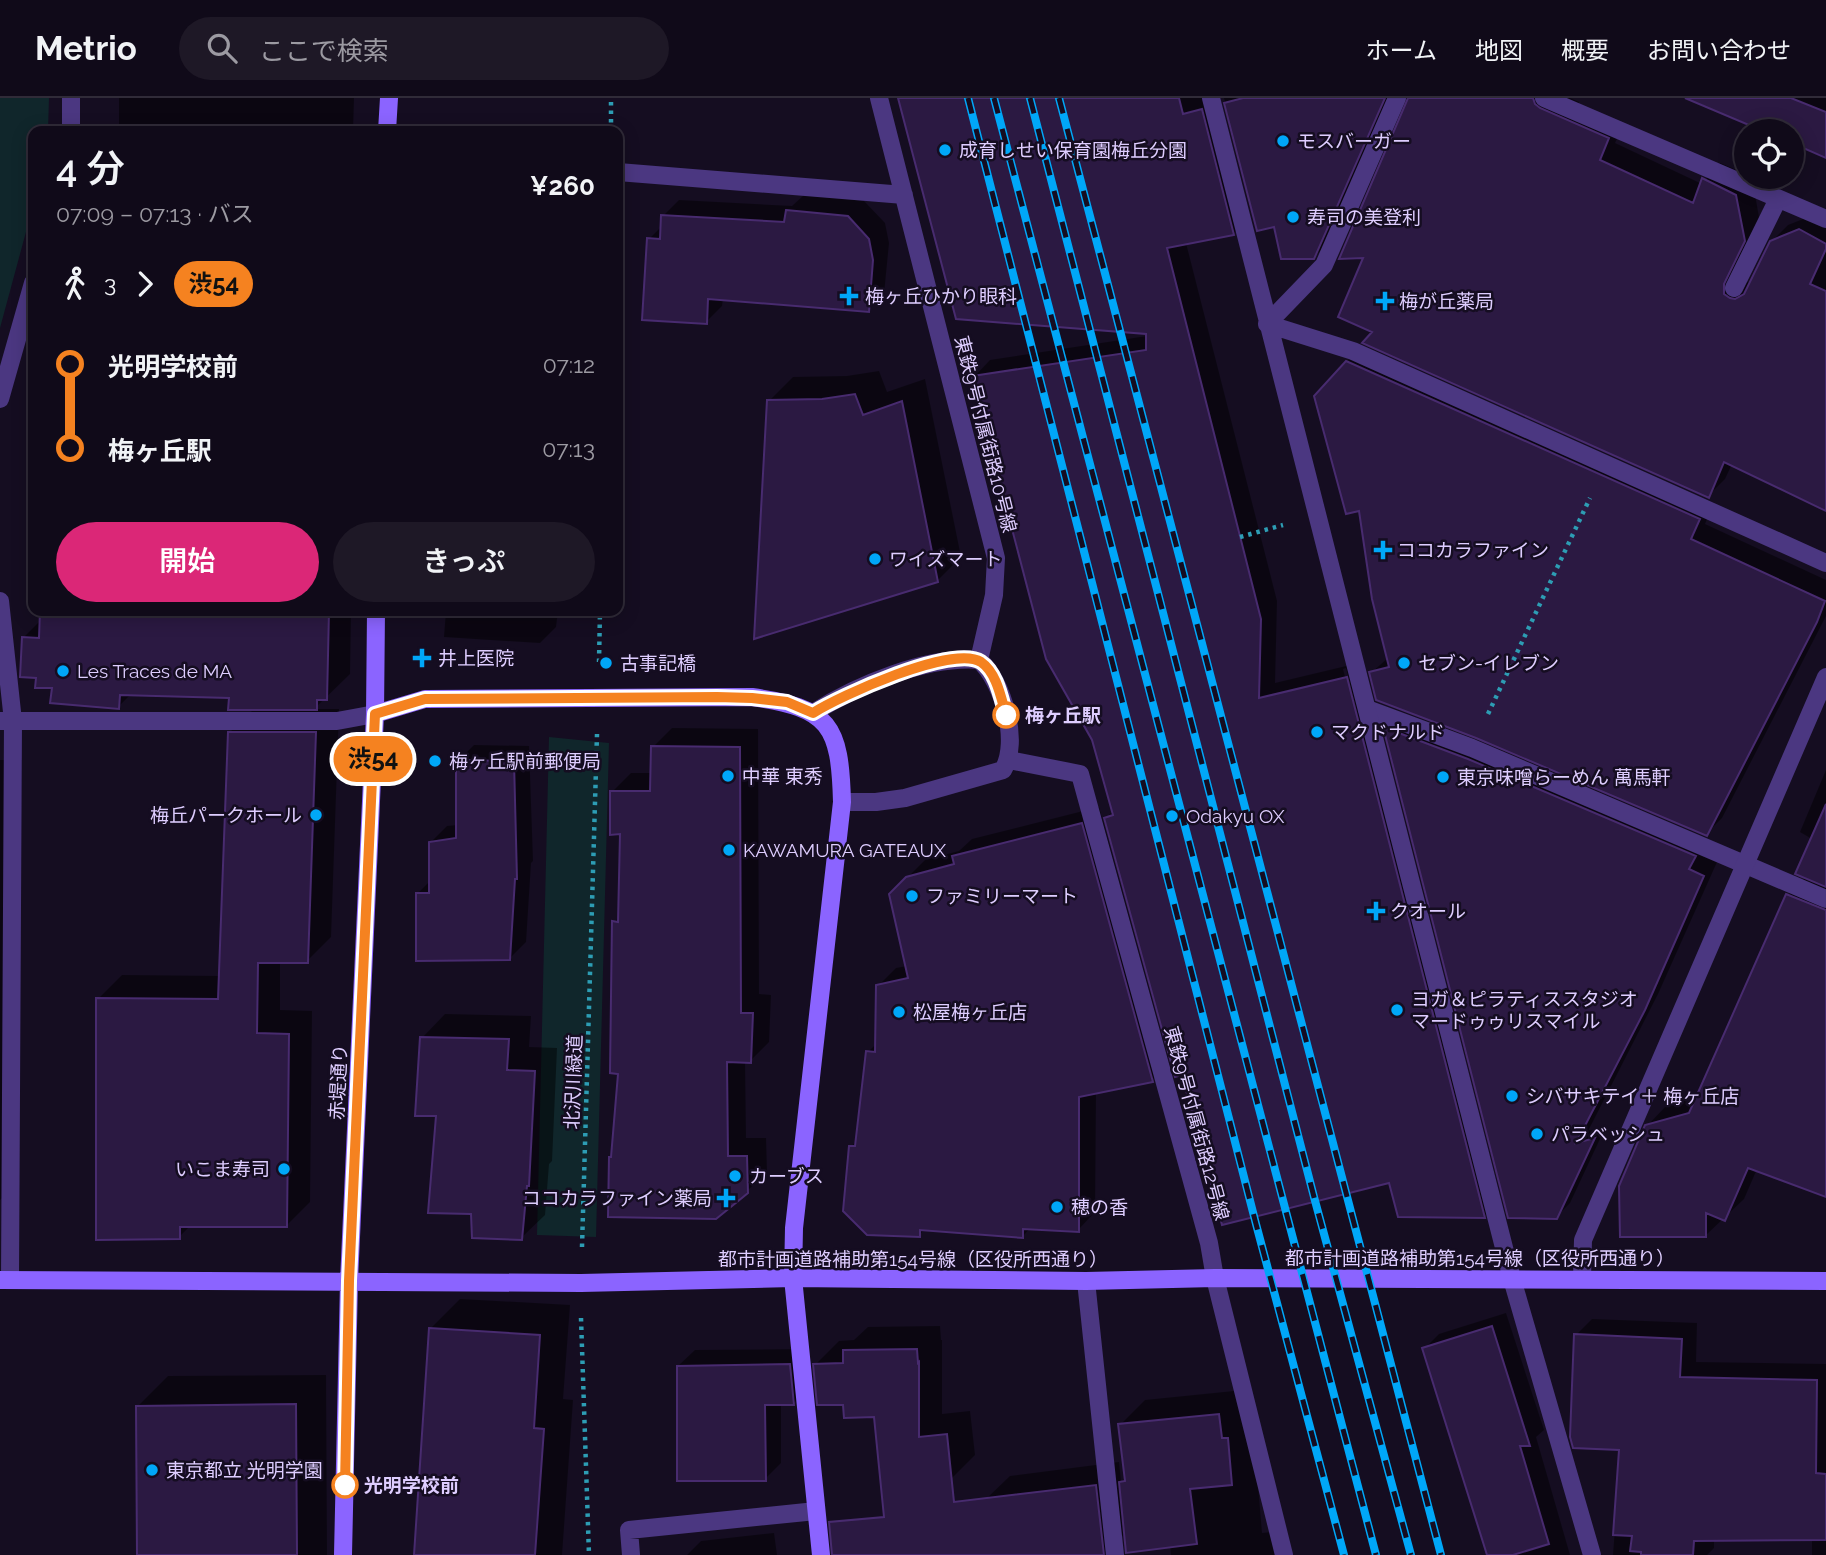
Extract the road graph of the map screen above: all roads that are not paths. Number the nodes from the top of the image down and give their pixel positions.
1 (71, 98) edge
2 (389, 98) edge
3 (880, 98) edge
4 (1211, 98) edge
5 (1397, 98) edge
6 (1544, 98) edge
7 (72, 126) edge
8 (387, 126) edge
9 (623, 172) edge
10 (904, 195) junction
11 (1778, 199) junction
12 (1826, 219) edge
13 (1734, 288) dead end
14 (28, 301) edge
15 (1267, 324) junction
16 (0, 399) edge
17 (1826, 563) edge
18 (0, 601) edge
19 (376, 616) edge
20 (979, 660) junction
21 (1826, 677) edge
22 (1367, 709) junction
23 (813, 713) junction
24 (375, 714) junction
25 (6, 721) edge
26 (1009, 760) junction
27 (842, 802) junction
28 (1745, 862) junction
29 (1826, 899) edge
30 (793, 1278) junction
31 (1215, 1278) junction
32 (1512, 1279) junction
33 (1582, 1279) junction
34 (5, 1280) edge
35 (349, 1281) junction
36 (1086, 1281) junction
37 (1826, 1281) edge
38 (816, 1511) junction
39 (343, 1555) edge
40 (631, 1555) edge
41 (821, 1555) edge
42 (1115, 1555) edge
43 (1284, 1555) edge
44 (1592, 1555) edge

1 - 7 street
2 - 8 street
3 - 10 street, 東鉄9号付属街路10号線
4 - 15 street
5 - 15 street
6 - 11 street
9 - 10 street
10 - 20 street, 東鉄9号付属街路10号線
11 - 12 street
11 - 13 street
14 - 16 street
15 - 17 street
15 - 22 street
18 - 25 street
19 - 24 street, 赤堤通り
20 - 23 street
20 - 26 street
21 - 28 street
22 - 28 street
22 - 32 street
23 - 24 street
23 - 27 street
24 - 25 street
24 - 35 street, 赤堤通り
25 - 34 street
26 - 27 street
26 - 31 street, 東鉄9号付属街路12号線
27 - 30 street
28 - 29 street
28 - 33 street
30 - 35 street, 都市計画道路補助第154号線（区役所西通り）
30 - 36 street, 都市計画道路補助第154号線（区役所西通り）
30 - 38 street
31 - 32 street, 都市計画道路補助第154号線（区役所西通り）
31 - 36 street, 都市計画道路補助第154号線（区役所西通り）
31 - 43 street, 東鉄9号付属街路12号線
32 - 33 street, 都市計画道路補助第154号線（区役所西通り）
32 - 44 street
33 - 37 street, 都市計画道路補助第154号線（区役所西通り）
34 - 35 street, 都市計画道路補助第154号線（区役所西通り）
35 - 39 street, 赤堤通り
36 - 42 street
38 - 40 street
38 - 41 street

